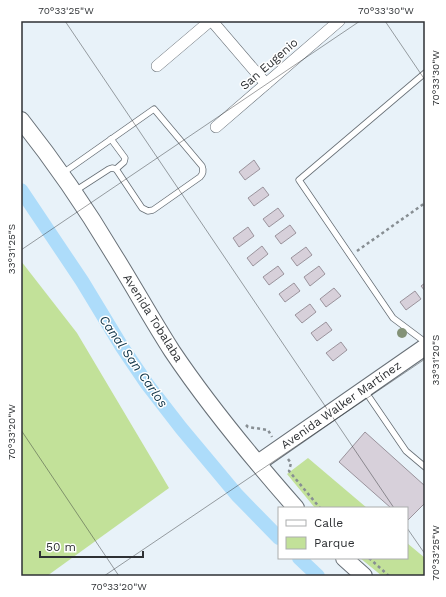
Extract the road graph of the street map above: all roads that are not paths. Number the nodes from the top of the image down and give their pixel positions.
1 (211, 21) edge
2 (339, 21) edge
3 (157, 66) dead end
4 (425, 73) edge
5 (266, 84) junction
6 (21, 120) edge
7 (216, 127) dead end
8 (111, 139) junction
9 (116, 169) junction
10 (61, 174) junction
11 (74, 192) junction
12 (425, 342) edge
13 (425, 347) edge
14 (363, 390) junction
15 (258, 463) junction
16 (425, 467) edge
17 (295, 507) edge
18 (345, 559) edge
19 (364, 576) edge

1 - 3 street
1 - 5 street
2 - 5 street, San Eugenio
4 - 12 lane
5 - 7 street, San Eugenio
6 - 10 street, Avenida Tobalaba
8 - 9 lane
8 - 9 lane
8 - 10 lane
9 - 11 lane
10 - 11 street, Avenida Tobalaba
11 - 15 street, Avenida Tobalaba
13 - 14 street, Avenida Walker Martínez
14 - 15 street, Avenida Walker Martínez
14 - 16 lane
15 - 17 street, Avenida Tobalaba
18 - 19 street

